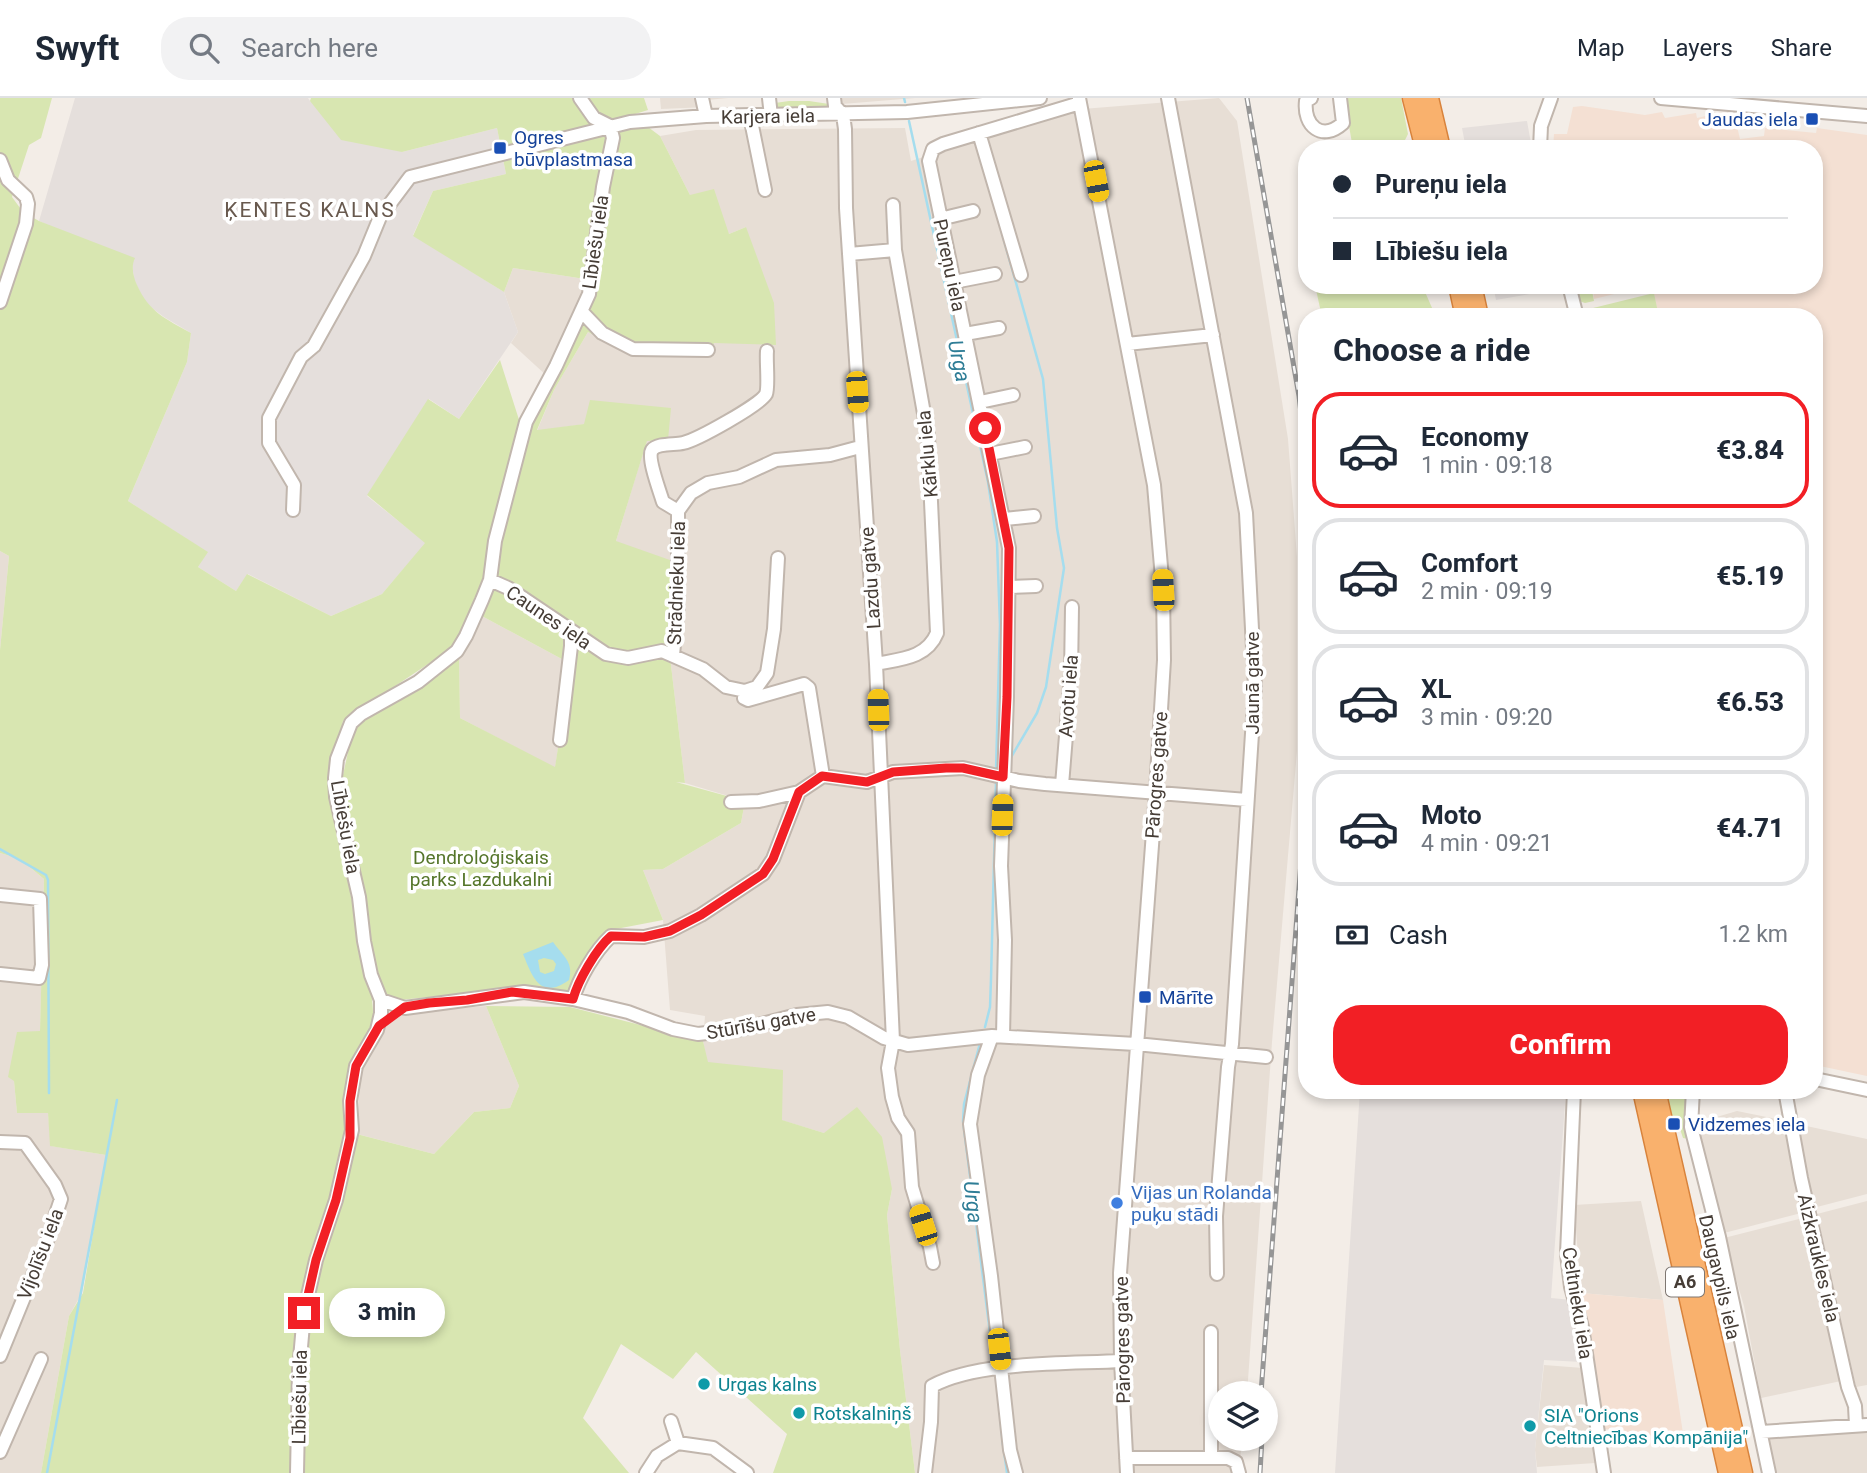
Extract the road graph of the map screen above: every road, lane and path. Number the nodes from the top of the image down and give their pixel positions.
1 (580, 98) edge
2 (702, 98) edge
3 (769, 98) edge
4 (834, 98) edge
5 (1040, 98) edge
6 (1168, 98) edge
7 (1311, 98) edge
8 (1340, 98) edge
9 (1412, 98) edge
10 (1429, 98) edge
11 (1551, 98) edge
12 (1661, 98) edge
13 (1080, 101) edge
14 (947, 103) edge
15 (843, 115) junction
16 (750, 116) junction
17 (771, 116) junction
18 (1867, 116) edge
19 (706, 117) junction
20 (610, 126) junction
21 (979, 133) junction
22 (1423, 140) edge
23 (1439, 140) edge
24 (1540, 140) edge
25 (0, 160) edge
26 (4, 185) edge
27 (765, 190) dead end
28 (893, 205) dead end
29 (973, 211) dead end
30 (940, 219) junction
31 (895, 250) junction
32 (849, 254) junction
33 (995, 274) dead end
34 (1021, 275) dead end
35 (954, 282) junction
36 (0, 302) edge
37 (582, 312) junction
38 (999, 328) dead end
39 (965, 334) junction
40 (1213, 335) junction
41 (1127, 344) junction
42 (708, 350) dead end
43 (767, 351) dead end
44 (1013, 396) dead end
45 (980, 402) junction
46 (860, 447) junction
47 (1025, 447) dead end
48 (990, 454) junction
49 (293, 510) dead end
50 (678, 511) junction
51 (1034, 516) dead end
52 (1005, 519) junction
53 (778, 558) dead end
54 (489, 580) junction
55 (1036, 586) dead end
56 (1009, 587) junction
57 (1072, 607) dead end
58 (571, 631) junction
59 (673, 655) junction
60 (876, 664) junction
61 (745, 691) junction
62 (560, 740) dead end
63 (822, 776) junction
64 (998, 776) junction
65 (880, 778) junction
66 (1062, 785) junction
67 (799, 792) junction
68 (1156, 792) junction
69 (1247, 800) junction
70 (731, 803) dead end
71 (0, 895) edge
72 (0, 974) edge
73 (573, 999) junction
74 (381, 1000) junction
75 (405, 1007) junction
76 (379, 1026) junction
77 (998, 1036) junction
78 (893, 1041) junction
79 (1136, 1044) junction
80 (1231, 1052) junction
81 (1266, 1057) dead end
82 (1823, 1081) edge
83 (1867, 1090) edge
84 (1574, 1099) edge
85 (1644, 1099) edge
86 (1658, 1099) edge
87 (1693, 1099) edge
88 (1787, 1099) edge
89 (0, 1142) edge
90 (933, 1263) dead end
91 (1217, 1274) dead end
92 (1211, 1332) dead end
93 (0, 1356) edge
94 (41, 1359) dead end
95 (1121, 1362) junction
96 (1002, 1368) junction
97 (671, 1421) dead end
98 (1861, 1425) edge
99 (1761, 1432) junction
100 (678, 1443) junction
101 (0, 1452) edge
102 (1211, 1457) junction
103 (1126, 1458) junction
104 (298, 1473) edge
105 (646, 1473) edge
106 (747, 1473) edge
107 (925, 1473) edge
108 (1016, 1473) edge
109 (1127, 1473) edge
110 (1239, 1473) edge
111 (1604, 1473) edge
112 (1728, 1473) edge
113 (1743, 1473) edge
114 (1769, 1473) edge

1 - 20 street
2 - 19 street
3 - 17 street
4 - 15 street
5 - 14 street, Karjera iela
6 - 40 street, Jaunā gatve
7 - 8 street
9 - 22 highway
10 - 23 highway
11 - 24 street
12 - 18 street
13 - 21 street
13 - 41 street, Pārogres gatve
14 - 15 street, Karjera iela
15 - 17 street, Karjera iela
15 - 32 street, Lazdu gatve
16 - 17 street, Karjera iela
16 - 19 street, Karjera iela
16 - 27 street
19 - 20 street, Karjera iela
20 - 37 street, Lībiešu iela
20 - 49 street, Karjera iela
21 - 30 street, Pureņu iela
21 - 34 street
25 - 26 street
26 - 36 street
28 - 31 street, Kārklu iela
29 - 30 street
30 - 35 street, Pureņu iela
31 - 32 street
31 - 60 street, Kārklu iela
32 - 46 street, Lazdu gatve
33 - 35 street
35 - 39 street, Pureņu iela
37 - 42 street
37 - 54 street, Lībiešu iela
38 - 39 street
39 - 45 street, Pureņu iela
40 - 41 street
40 - 69 street, Jaunā gatve
41 - 68 street, Pārogres gatve
43 - 50 street
44 - 45 street
45 - 48 street, Pureņu iela
46 - 50 street
46 - 60 street, Lazdu gatve
47 - 48 street
48 - 52 street, Pureņu iela
50 - 59 street, Strādnieku iela
51 - 52 street
52 - 56 street, Pureņu iela
53 - 61 street
54 - 58 street, Caunes iela
54 - 74 street, Lībiešu iela
55 - 56 street
56 - 64 street, Pureņu iela
57 - 66 street, Avotu iela
58 - 59 street, Caunes iela
58 - 62 street
59 - 61 street, Caunes iela
60 - 65 street, Lazdu gatve
61 - 63 street, Caunes iela
63 - 65 street
63 - 67 street
64 - 65 street
64 - 66 street
64 - 77 street, Pureņu iela
65 - 78 street, Lazdu gatve
66 - 68 street
67 - 70 street
67 - 73 street
68 - 69 street
68 - 79 street, Pārogres gatve
69 - 80 street, Jaunā gatve
71 - 72 street
73 - 75 street, Stūrīšu gatve
73 - 78 street, Stūrīšu gatve
74 - 75 street, Stūrīšu gatve
74 - 76 street, Lībiešu iela
75 - 76 street
76 - 104 street, Lībiešu iela
77 - 78 street, Stūrīšu gatve
77 - 79 street, Stūrīšu gatve
77 - 96 street
78 - 90 street, Lazdu gatve
79 - 80 street, Stūrīšu gatve
79 - 95 street, Pārogres gatve
80 - 81 street, Stūrīšu gatve
80 - 91 street, Jaunā gatve
82 - 83 street
84 - 111 street, Celtnieku iela
85 - 112 highway, Daugavpils iela / A6
86 - 113 highway, Daugavpils iela / A6
87 - 99 street
88 - 98 street, Aizkraukles iela
89 - 93 street, Vijolīšu iela
92 - 102 street
94 - 101 street
95 - 96 street
95 - 103 street, Pārogres gatve
96 - 107 street
96 - 108 street
97 - 100 street
98 - 99 street
99 - 114 street
100 - 105 street
100 - 106 street
102 - 103 street
102 - 110 street
103 - 109 street, Pārogres gatve

